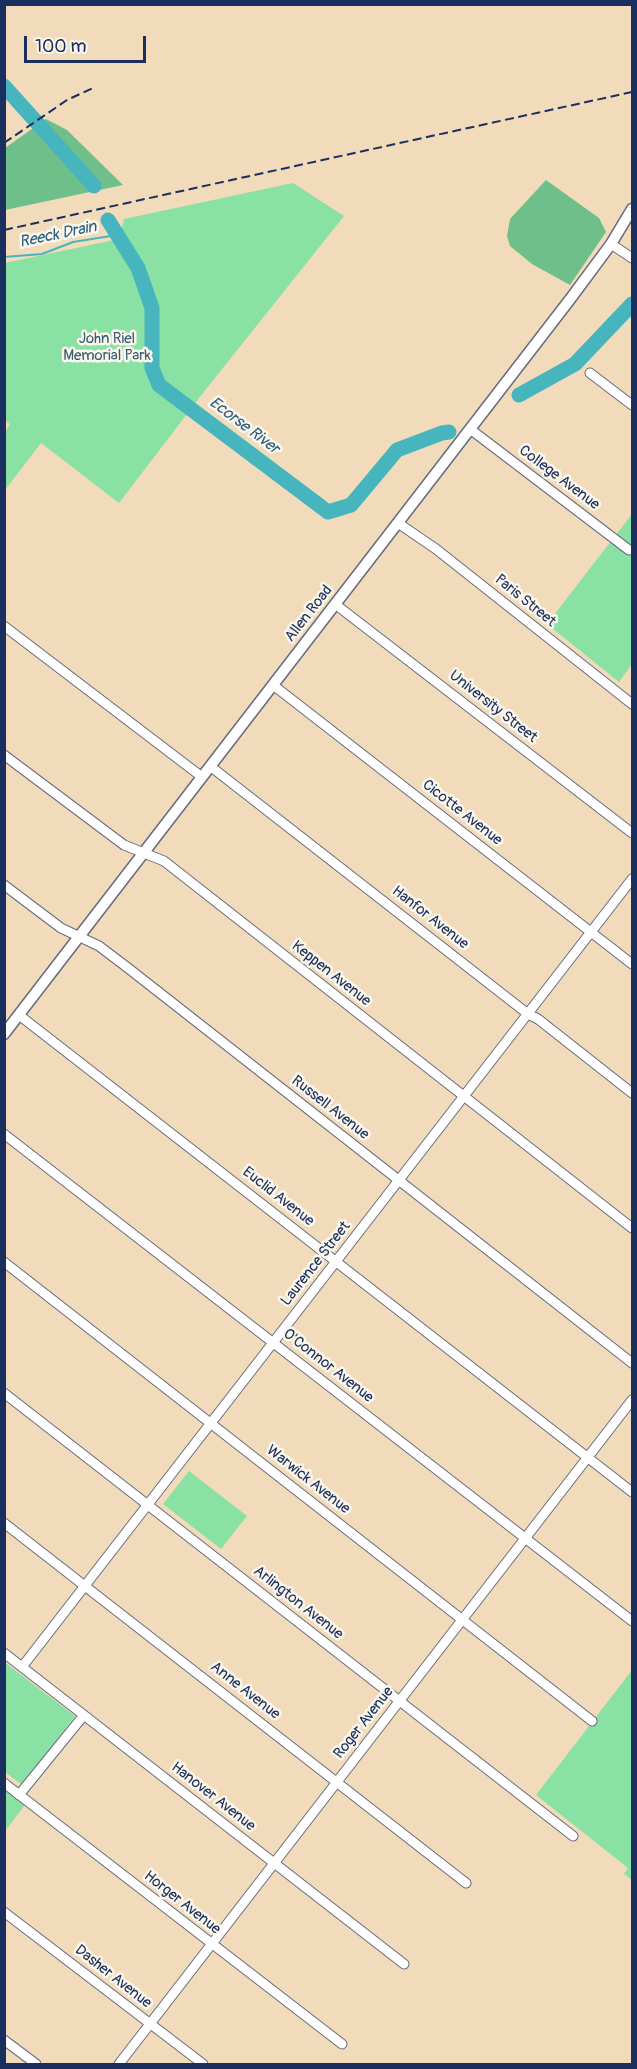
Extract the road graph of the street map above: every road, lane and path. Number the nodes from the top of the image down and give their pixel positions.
1 (633, 209) edge
2 (611, 244) junction
3 (633, 258) edge
4 (590, 373) dead end
5 (633, 405) edge
6 (470, 429) junction
7 (398, 523) junction
8 (628, 550) dead end
9 (335, 604) junction
10 (4, 626) edge
11 (273, 685) junction
12 (633, 704) edge
13 (4, 755) edge
14 (210, 766) junction
15 (202, 777) junction
16 (633, 833) edge
17 (143, 853) junction
18 (633, 879) edge
19 (4, 885) edge
20 (591, 933) junction
21 (80, 936) junction
22 (633, 964) edge
23 (528, 1014) junction
24 (19, 1015) junction
25 (6, 1027) edge
26 (633, 1093) edge
27 (464, 1097) junction
28 (4, 1134) edge
29 (399, 1181) junction
30 (633, 1228) edge
31 (4, 1262) edge
32 (337, 1262) junction
33 (274, 1343) junction
34 (633, 1363) edge
35 (4, 1393) edge
36 (633, 1400) edge
37 (212, 1424) junction
38 (588, 1457) junction
39 (633, 1492) edge
40 (149, 1504) junction
41 (4, 1523) edge
42 (525, 1539) junction
43 (86, 1585) junction
44 (462, 1620) junction
45 (633, 1621) edge
46 (4, 1653) edge
47 (22, 1667) junction
48 (399, 1701) junction
49 (84, 1715) junction
50 (592, 1721) dead end
51 (337, 1782) junction
52 (4, 1783) edge
53 (19, 1795) junction
54 (573, 1836) dead end
55 (274, 1863) junction
56 (466, 1883) dead end
57 (4, 1912) edge
58 (211, 1945) junction
59 (404, 1964) dead end
60 (150, 2024) junction
61 (4, 2040) edge
62 (342, 2044) dead end
63 (36, 2064) edge
64 (118, 2064) edge
65 (203, 2064) edge

1 - 2 main road, Allen Road
2 - 3 street
2 - 6 main road, Allen Road
4 - 5 street
6 - 7 main road, Allen Road
6 - 8 street, College Avenue
7 - 9 main road, Allen Road
7 - 12 street, Paris Street
9 - 11 main road, Allen Road
9 - 16 street, University Street
10 - 15 street
11 - 14 main road, Allen Road
11 - 20 street, Cicotte Avenue
13 - 17 street, Keppen Avenue
14 - 15 main road, Allen Road
14 - 23 street, Hanfor Avenue
15 - 17 main road, Allen Road
17 - 21 main road, Allen Road
17 - 27 street, Keppen Avenue
18 - 20 street, Laurence Street
19 - 21 street, Russell Avenue
20 - 22 street, Cicotte Avenue
20 - 23 street, Laurence Street
21 - 24 main road, Allen Road
21 - 29 street, Russell Avenue
23 - 26 street, Hanfor Avenue
23 - 27 street, Laurence Street
24 - 25 main road, Allen Road
24 - 32 street, Euclid Avenue
27 - 29 street, Laurence Street
27 - 30 street, Keppen Avenue
28 - 33 street, O'Connor Avenue
29 - 32 street, Laurence Street
29 - 34 street, Russell Avenue
31 - 37 street, Warwick Avenue
32 - 33 street, Laurence Street
32 - 38 street, Euclid Avenue
33 - 37 street, Laurence Street
33 - 42 street, O'Connor Avenue
35 - 40 street, Arlington Avenue
36 - 38 street, Roger Avenue
37 - 40 street, Laurence Street
37 - 44 street, Warwick Avenue
38 - 39 street, Euclid Avenue
38 - 42 street, Roger Avenue
40 - 43 street, Laurence Street
40 - 48 street, Arlington Avenue
41 - 43 street, Anne Avenue
42 - 44 street, Roger Avenue
42 - 45 street, O'Connor Avenue
43 - 47 street, Laurence Street
43 - 51 street, Anne Avenue
44 - 48 street, Roger Avenue
44 - 50 street, Warwick Avenue
46 - 47 street, Hanover Avenue
47 - 49 street, Hanover Avenue
48 - 51 street, Roger Avenue
48 - 54 street, Arlington Avenue
49 - 53 street
49 - 55 street, Hanover Avenue
51 - 55 street, Roger Avenue
51 - 56 street, Anne Avenue
52 - 53 street, Horger Avenue
53 - 58 street, Horger Avenue
55 - 58 street, Roger Avenue
55 - 59 street, Hanover Avenue
57 - 60 street, Dasher Avenue
58 - 60 street, Roger Avenue
58 - 62 street, Horger Avenue
60 - 64 street, Roger Avenue
60 - 65 street, Dasher Avenue
61 - 63 street

